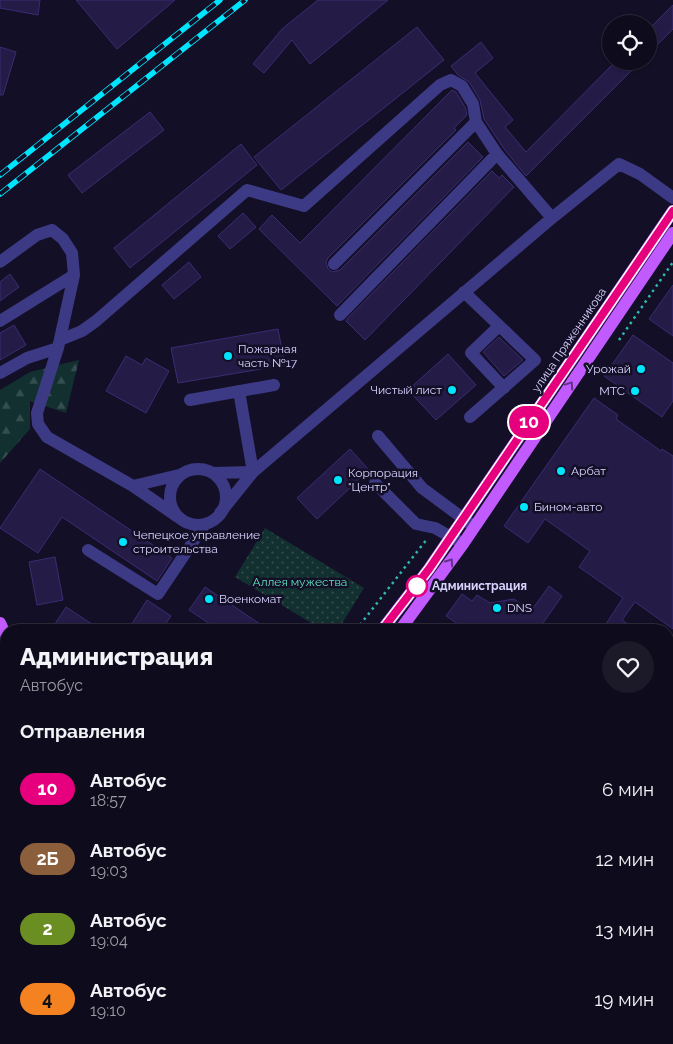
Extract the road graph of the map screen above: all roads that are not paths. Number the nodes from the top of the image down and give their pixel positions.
1 (476, 122) junction
2 (497, 154) junction
3 (673, 198) edge
4 (673, 211) edge
5 (552, 218) junction
6 (673, 233) edge
7 (0, 262) edge
8 (334, 264) dead end
9 (74, 275) junction
10 (464, 292) junction
11 (340, 315) dead end
12 (0, 321) edge
13 (499, 326) junction
14 (59, 344) junction
15 (0, 373) edge
16 (274, 385) dead end
17 (504, 388) junction
18 (239, 391) junction
19 (190, 400) dead end
20 (470, 417) dead end
21 (378, 436) dead end
22 (212, 472) junction
23 (253, 472) junction
24 (179, 475) junction
25 (375, 483) dead end
26 (133, 486) junction
27 (220, 513) junction
28 (178, 517) junction
29 (469, 523) junction
30 (205, 524) junction
31 (451, 536) junction
32 (463, 544) junction
33 (88, 550) dead end
34 (387, 624) edge
35 (404, 624) edge

1 - 2 street
1 - 8 street
1 - 14 street
2 - 5 street
2 - 11 street
3 - 5 street
4 - 29 main road, улица Пряженникова
5 - 10 street
29 -> 6 main road, улица Пряженникова
7 - 9 street
9 - 12 street
9 - 14 street
10 - 13 street
10 - 23 street
13 - 17 street
13 - 17 street
14 - 15 street
14 - 26 street
16 - 18 street
17 - 20 street
18 - 19 street
18 - 23 street
21 - 29 street
22 - 23 street
22 - 24 street
22 - 27 street
23 - 27 street
24 - 26 street
24 - 28 street
25 - 31 street
26 - 28 street
27 - 30 street
28 - 30 street
29 - 31 main road, улица Пряженникова
29 - 32 main road, улица Пряженникова
30 - 33 street
31 - 32 street
31 - 34 main road, улица Пряженникова
35 -> 32 main road, улица Пряженникова

